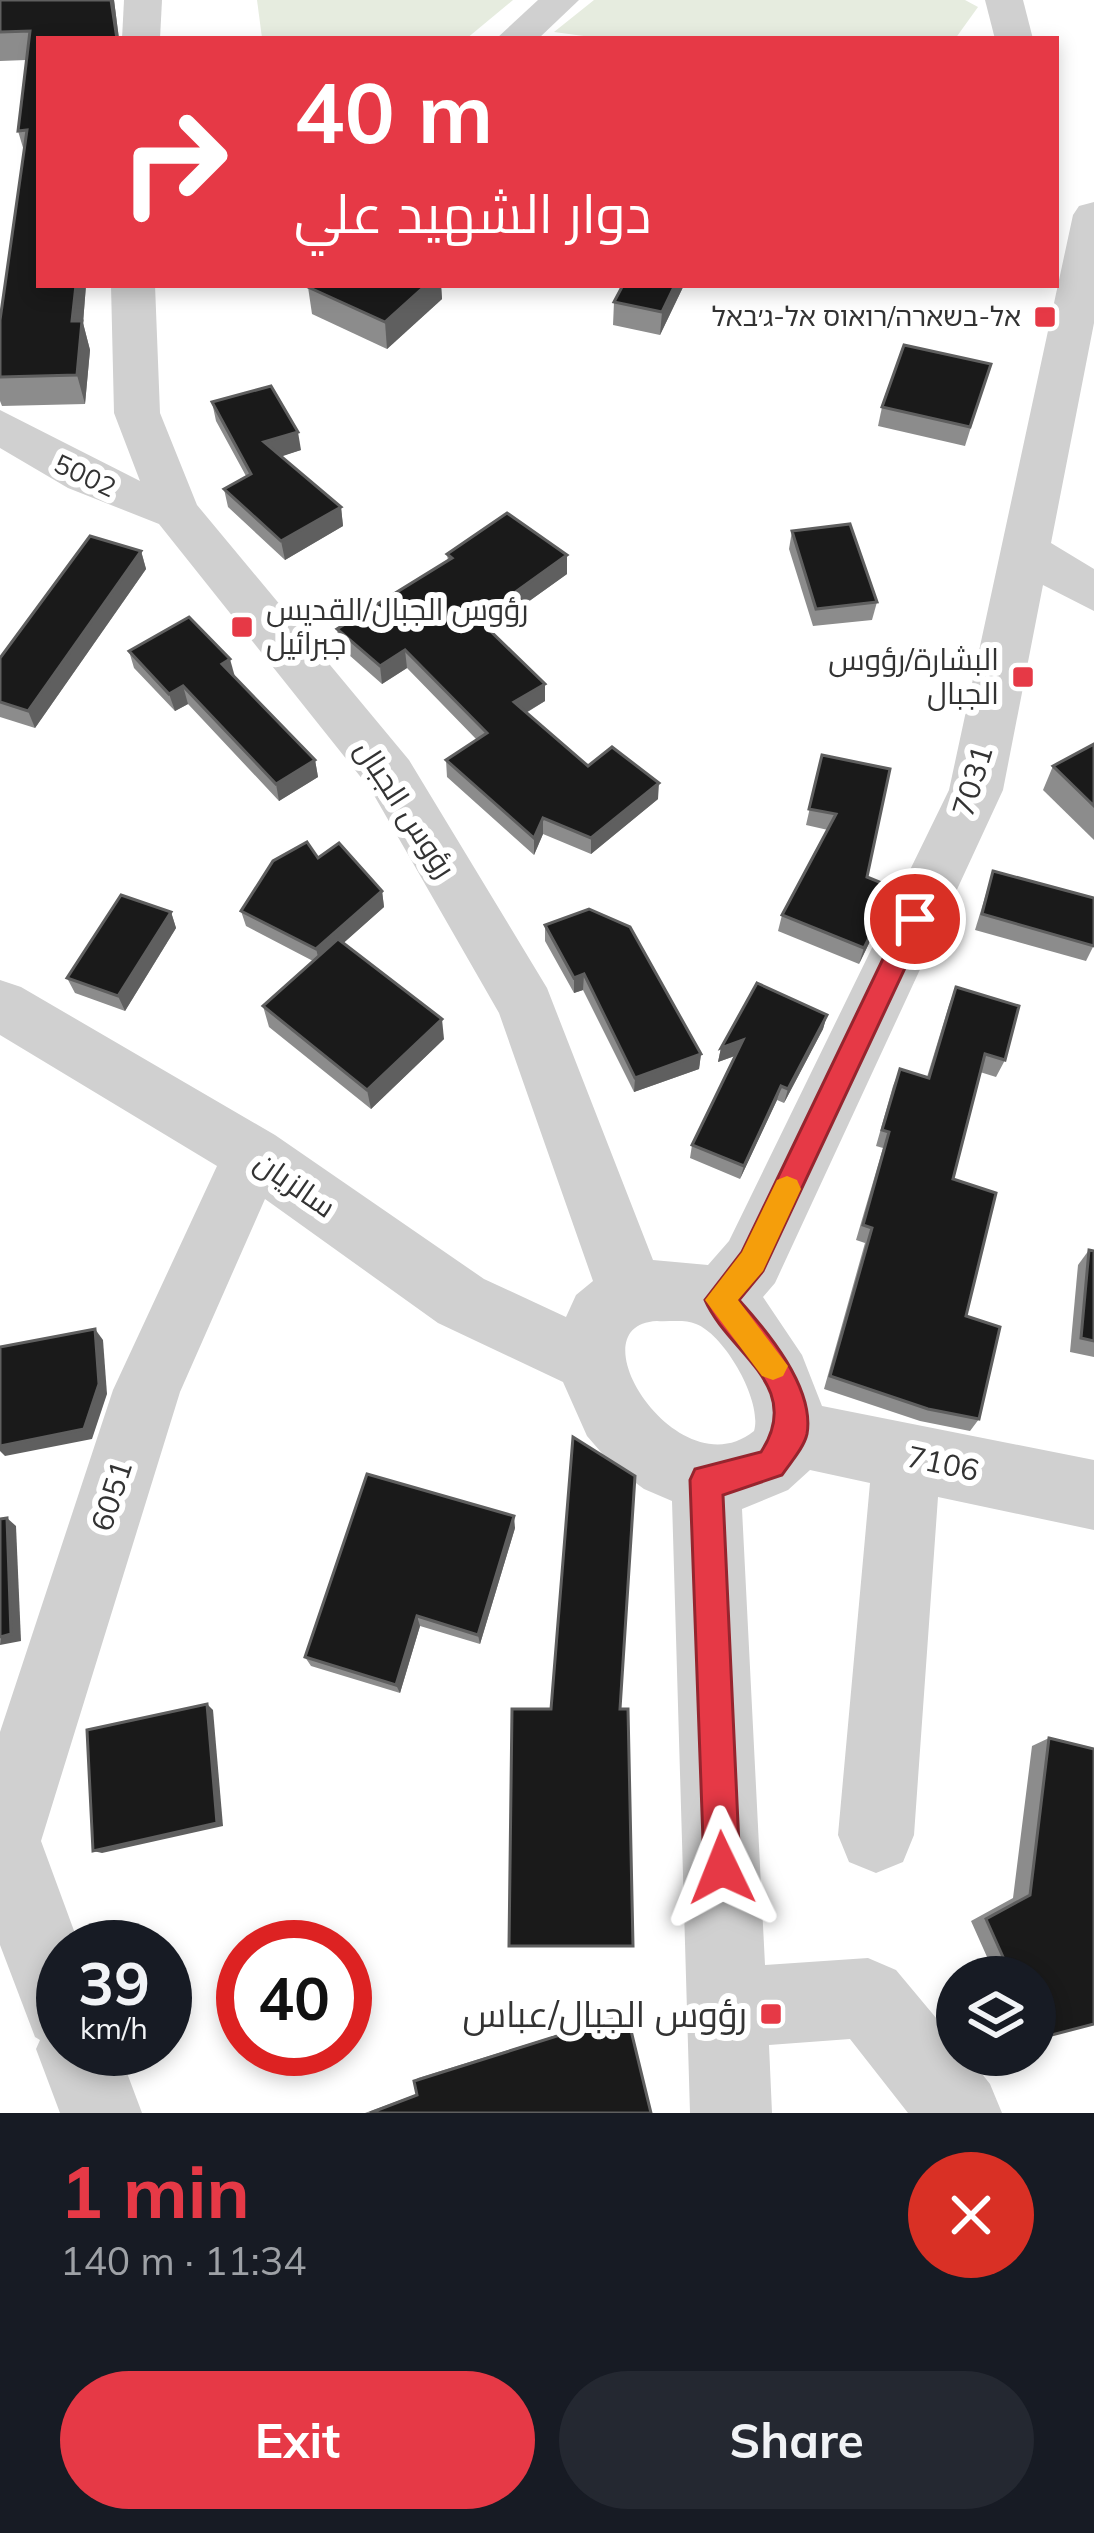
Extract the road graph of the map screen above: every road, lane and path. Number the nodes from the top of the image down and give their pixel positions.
1 (142, 0) edge
2 (560, 0) edge
3 (1004, 0) edge
4 (142, 36) edge
5 (518, 36) edge
6 (1013, 36) edge
7 (1094, 215) edge
8 (134, 288) edge
9 (0, 426) edge
10 (176, 512) junction
11 (1025, 550) junction
12 (1094, 593) edge
13 (0, 1005) edge
14 (253, 1155) junction
15 (628, 1294) junction
16 (720, 1300) junction
17 (591, 1362) junction
18 (792, 1433) junction
19 (907, 1456) junction
20 (706, 1480) junction
21 (1094, 1496) edge
22 (876, 1835) dead end
23 (1, 1844) edge
24 (36, 1937) edge
25 (727, 2008) junction
26 (87, 2076) edge
27 (100, 2113) edge
28 (731, 2113) edge
29 (961, 2113) edge

1 - 4 street
2 - 5 street
3 - 6 street
7 - 11 street, 7031
8 - 10 street, رؤوس الجبال
9 - 10 street, 5002
10 - 15 street, رؤوس الجبال
11 - 12 street
11 - 16 street, 7031
13 - 14 street, سالزيان
14 - 17 street, سالزيان
14 - 23 street, 6051
15 - 16 street
15 - 17 street
16 - 18 street
17 - 20 street
18 - 19 street, 7106
18 - 20 street
19 - 21 street, 7106
19 - 22 street
20 - 25 street
23 - 24 street
25 - 28 street
25 - 29 street
26 - 27 street

